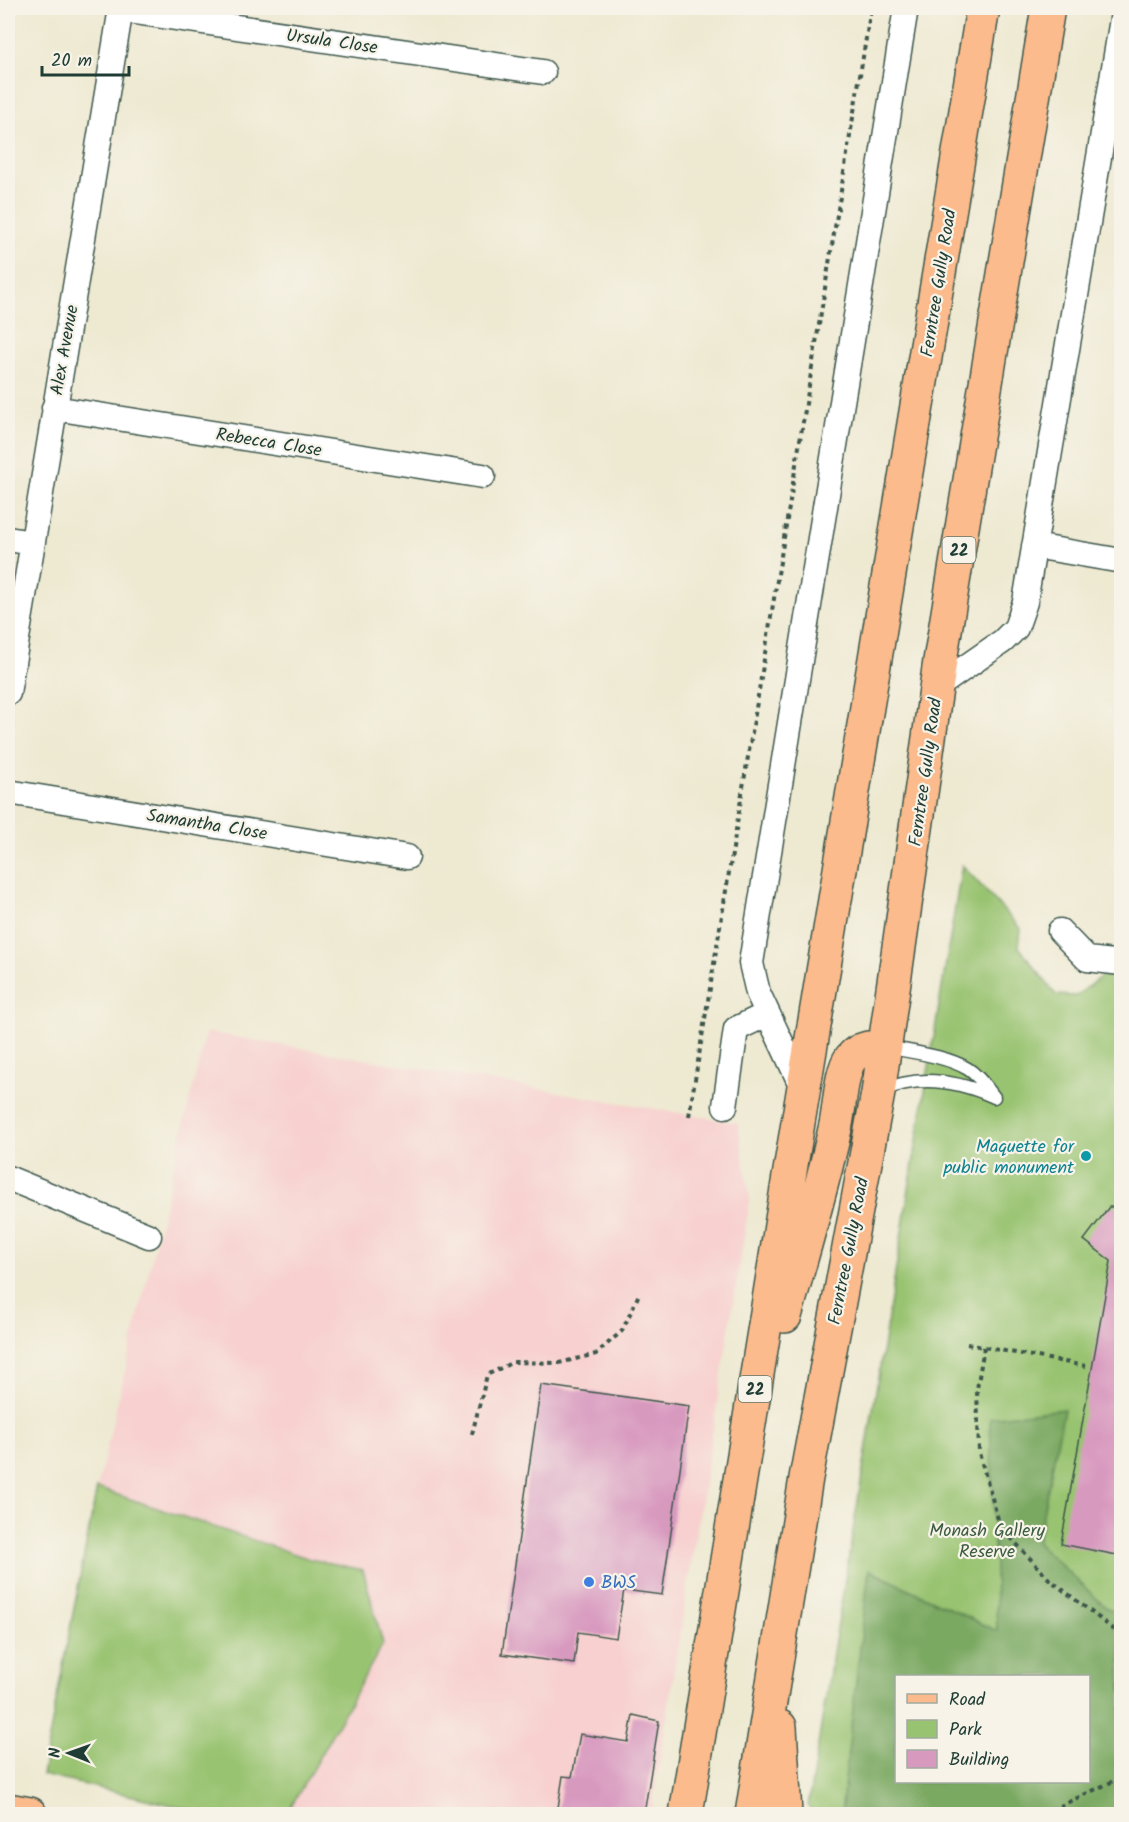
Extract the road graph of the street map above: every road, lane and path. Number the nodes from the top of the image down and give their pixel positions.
1 (871, 8) edge
2 (906, 8) edge
3 (983, 8) edge
4 (1048, 8) edge
5 (121, 9) edge
6 (1122, 19) edge
7 (543, 72) dead end
8 (54, 408) junction
9 (483, 476) dead end
10 (8, 539) edge
11 (32, 543) junction
12 (1034, 546) junction
13 (1122, 561) edge
14 (937, 687) junction
15 (8, 693) edge
16 (8, 792) edge
17 (407, 857) dead end
18 (1060, 931) dead end
19 (1122, 963) edge
20 (767, 1014) junction
21 (885, 1047) junction
22 (804, 1091) junction
23 (878, 1093) junction
24 (725, 1106) dead end
25 (689, 1116) dead end
26 (8, 1178) edge
27 (149, 1236) dead end
28 (640, 1292) dead end
29 (967, 1344) dead end
30 (984, 1347) junction
31 (1086, 1366) dead end
32 (472, 1434) dead end
33 (743, 1462) junction
34 (1122, 1636) edge
35 (778, 1647) junction
36 (1122, 1777) edge
37 (686, 1815) edge
38 (752, 1815) edge
39 (785, 1815) edge
40 (1043, 1815) edge

1 - 25 path
2 - 20 street
3 - 22 main road, Ferntree Gully Road / 22
4 - 14 main road, Ferntree Gully Road / 22
5 - 7 street, Ursula Close
5 - 8 street, Alex Avenue
6 - 12 street, Ferntree Gully Road
8 - 9 street, Rebecca Close
8 - 11 street, Alex Avenue
10 - 11 street
11 - 15 street, Alex Avenue
12 - 13 street
12 - 14 street, Ferntree Gully Road
14 - 21 main road, Ferntree Gully Road / 22
16 - 17 street, Samantha Close
18 - 19 street
20 - 22 street
20 - 24 street
21 - 23 main road, Ferntree Gully Road / 22
21 - 23 lane
21 - 33 main road
22 - 33 main road, Ferntree Gully Road / 22
23 - 35 main road, Ferntree Gully Road / 22
26 - 27 street
28 - 32 path
29 - 30 path
30 - 31 path
30 - 34 path
33 - 37 main road, Ferntree Gully Road / 22
35 - 38 main road, Ferntree Gully Road / 22
35 - 39 main road
36 - 40 path

